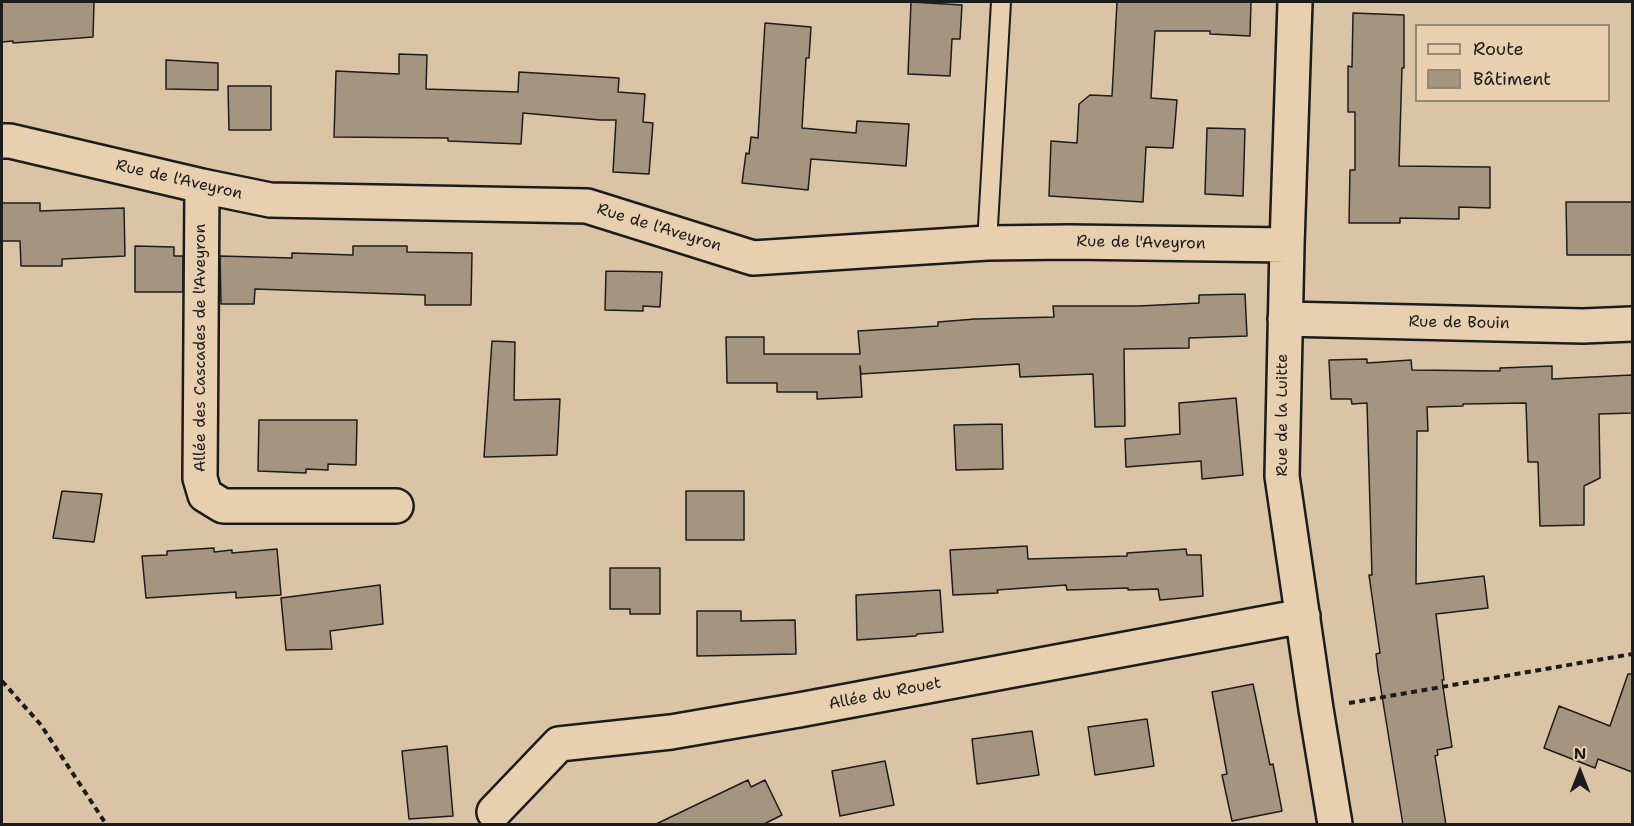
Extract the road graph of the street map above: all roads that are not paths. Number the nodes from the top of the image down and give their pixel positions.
1 (1002, 2) edge
2 (1295, 2) edge
3 (2, 141) edge
4 (202, 186) junction
5 (987, 243) junction
6 (1287, 245) junction
7 (1286, 319) junction
8 (1632, 324) edge
9 (396, 506) dead end
10 (1303, 616) junction
11 (494, 812) dead end
12 (1335, 825) edge

1 - 5 lane
2 - 6 street, Rue de la Luitte
3 - 4 street, Rue de l'Aveyron
4 - 5 street, Rue de l'Aveyron
4 - 9 street, Allée des Cascades de l'Aveyron
5 - 6 street, Rue de l'Aveyron
6 - 7 street, Rue de la Luitte
7 - 8 street, Rue de Bouin
7 - 10 street, Rue de la Luitte
10 - 11 street, Allée du Rouet
10 - 12 street, Rue de la Luitte

